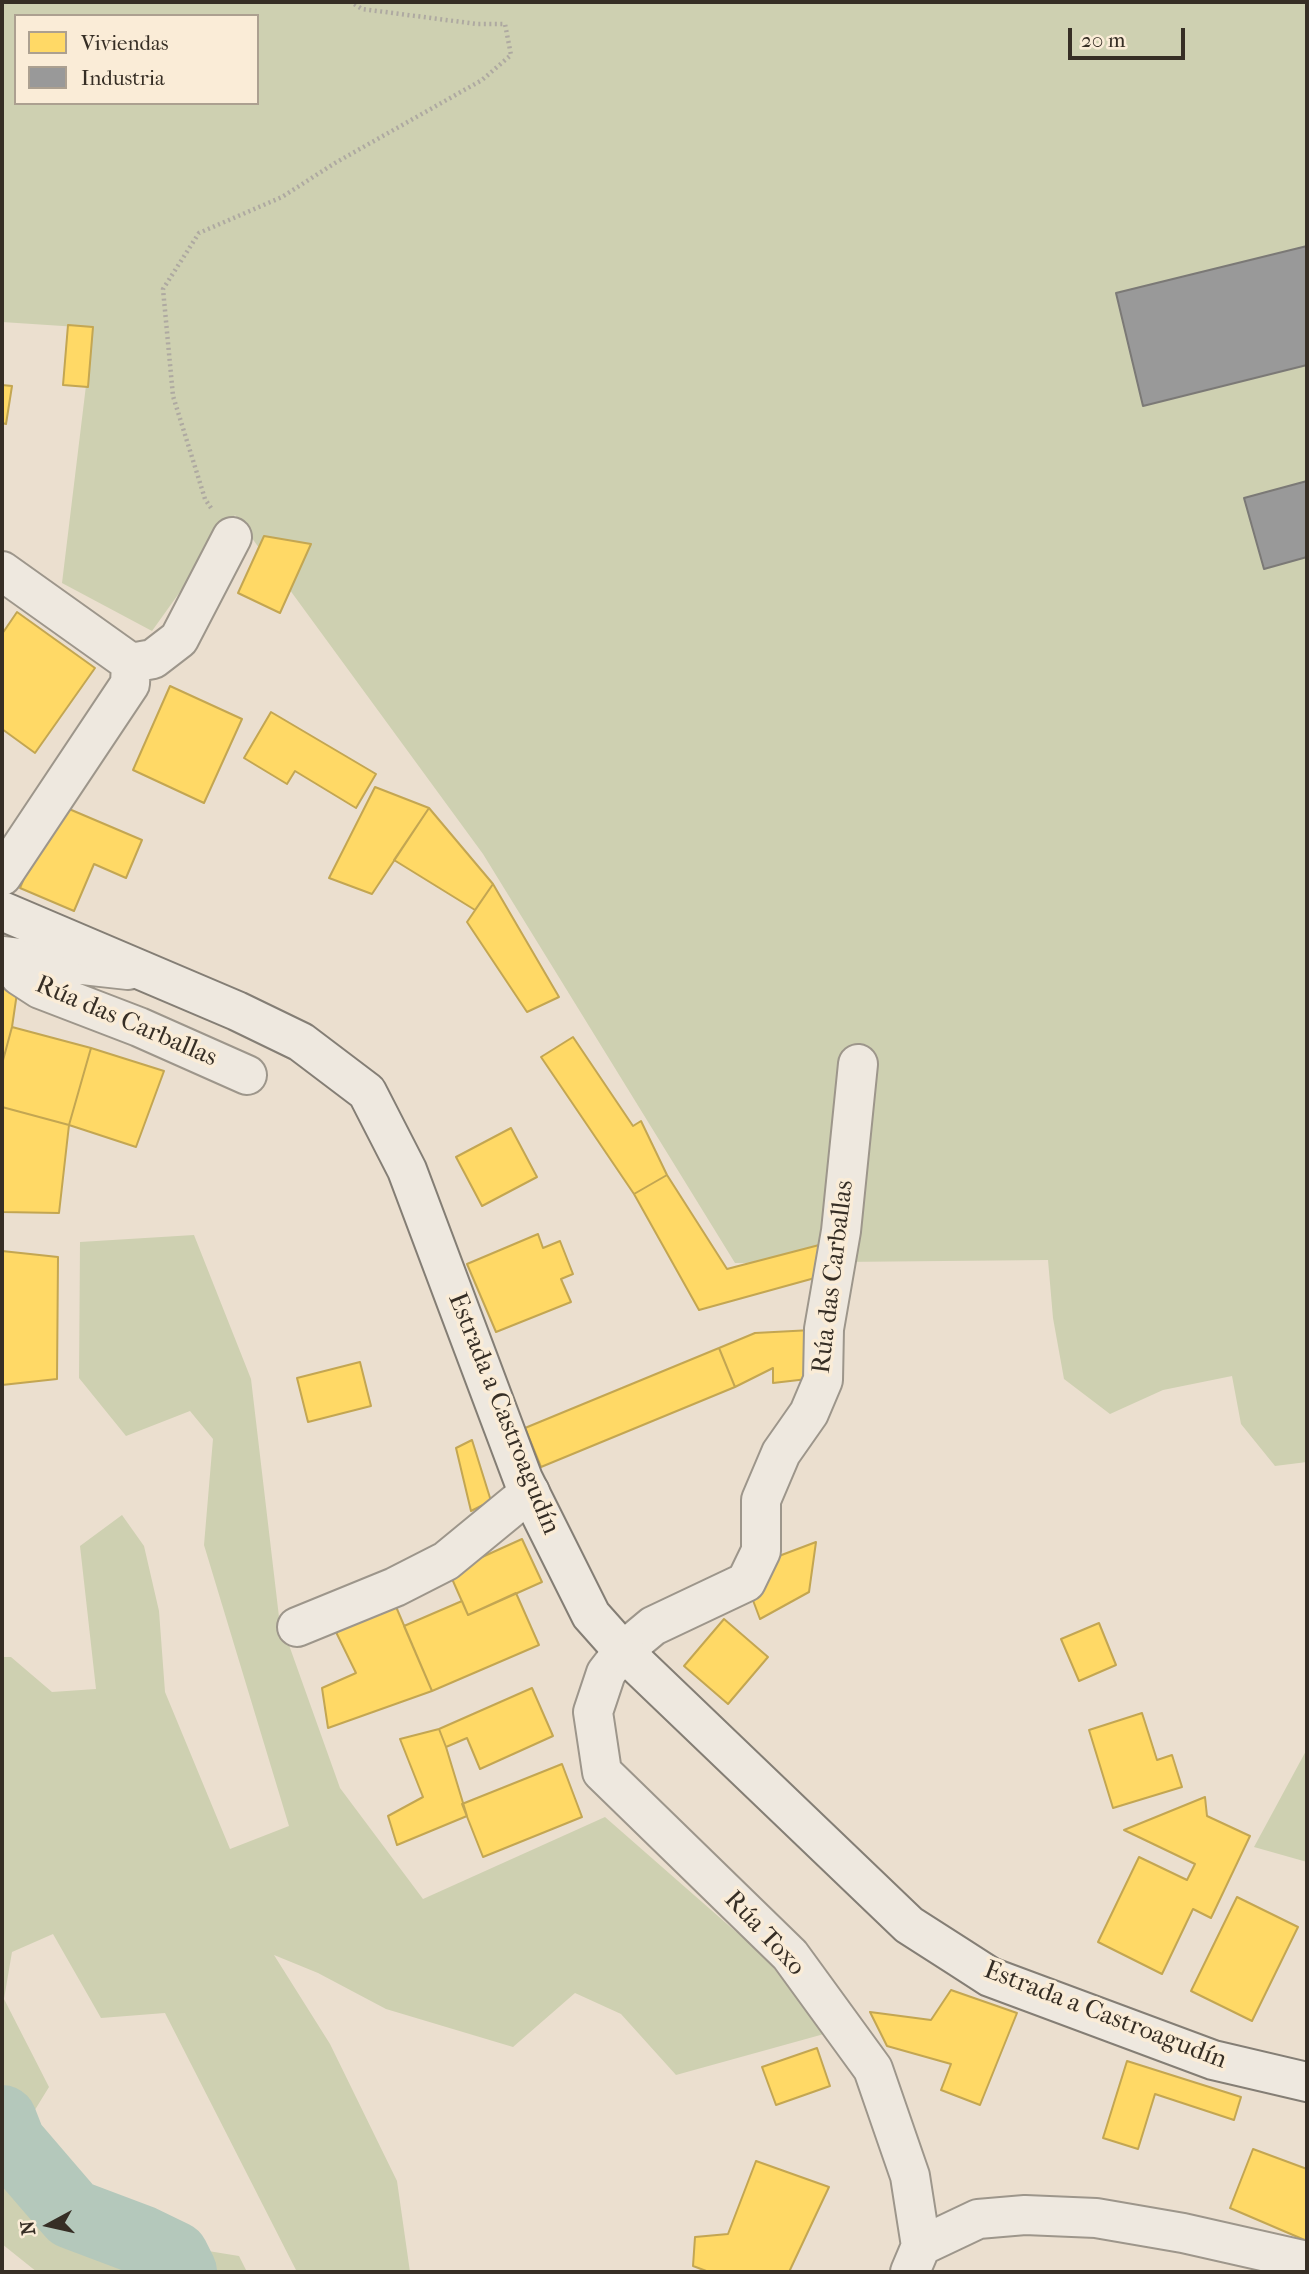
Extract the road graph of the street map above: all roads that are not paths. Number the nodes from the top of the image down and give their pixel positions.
1 (232, 537) road end
2 (2, 571) edge
3 (131, 663) junction
4 (2, 876) edge
5 (2, 911) edge
6 (10, 958) edge
7 (149, 974) junction
8 (858, 1064) dead end
9 (247, 1074) dead end
10 (530, 1492) junction
11 (297, 1627) dead end
12 (623, 1651) junction
13 (1307, 2082) edge
14 (916, 2259) edge
15 (1307, 2261) edge

1 - 3 street
2 - 3 street
3 - 4 street
5 - 7 street, Estrada a Castroagudín
6 - 7 street, Rúa das Carballas
6 - 9 street, Rúa das Carballas
7 - 10 street, Estrada a Castroagudín
8 - 12 street, Rúa das Carballas
10 - 11 street
10 - 12 street, Estrada a Castroagudín
12 - 13 street, Estrada a Castroagudín
12 - 14 street, Rúa Toxo
14 - 15 street, Rúa Toxo

